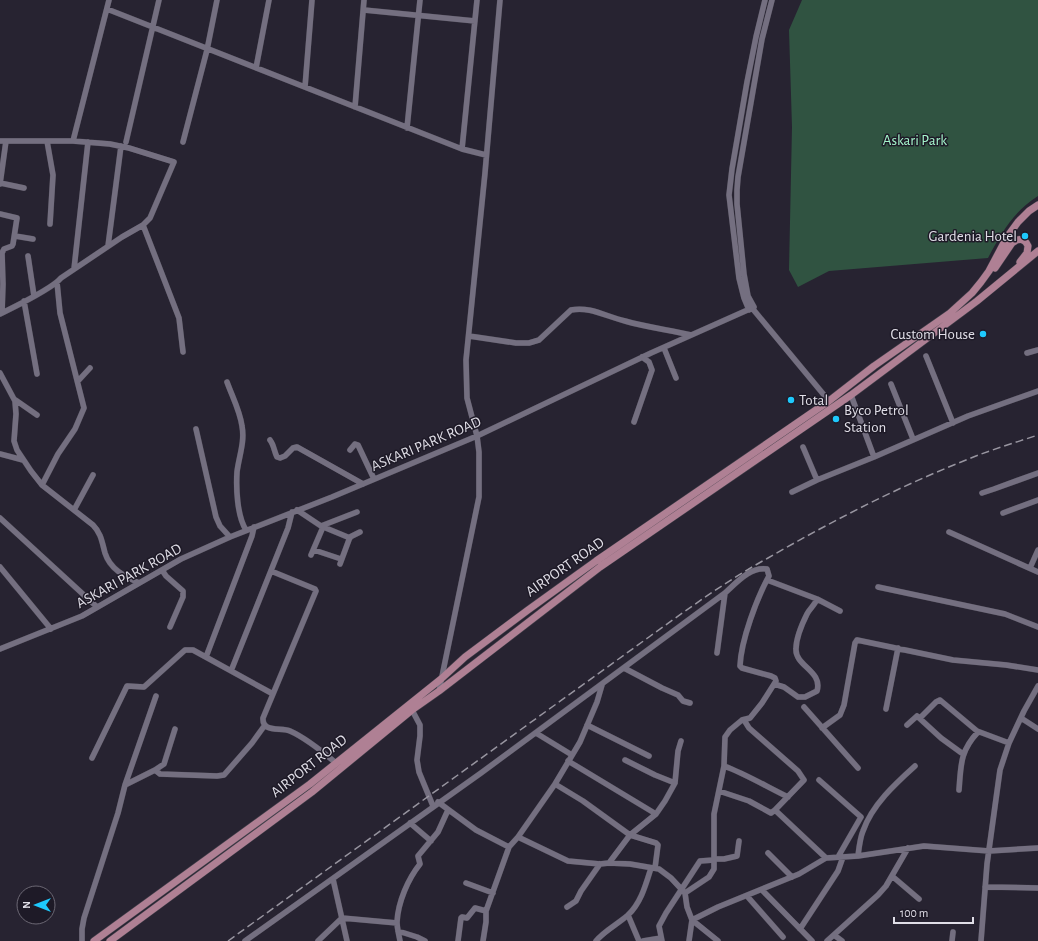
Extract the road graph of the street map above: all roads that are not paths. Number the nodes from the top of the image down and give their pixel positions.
1 (109, 0) edge
2 (159, 0) edge
3 (217, 0) edge
4 (269, 0) edge
5 (312, 0) edge
6 (364, 0) edge
7 (420, 0) edge
8 (477, 0) edge
9 (500, 0) edge
10 (766, 0) edge
11 (772, 0) edge
12 (107, 9) junction
13 (364, 10) junction
14 (418, 16) junction
15 (475, 21) junction
16 (152, 28) junction
17 (207, 50) junction
18 (256, 68) junction
19 (305, 87) junction
20 (355, 107) junction
21 (408, 128) junction
22 (3, 141) edge
23 (47, 141) junction
24 (74, 141) junction
25 (88, 142) junction
26 (126, 142) dead end
27 (183, 142) dead end
28 (121, 146) junction
29 (462, 149) junction
30 (486, 155) junction
31 (0, 183) edge
32 (24, 188) dead end
33 (1038, 205) edge
34 (0, 214) edge
35 (50, 224) dead end
36 (143, 225) junction
37 (14, 236) junction
38 (33, 239) dead end
39 (108, 246) junction
40 (1038, 251) edge
41 (28, 256) dead end
42 (74, 269) junction
43 (1011, 274) junction
44 (983, 278) junction
45 (58, 282) junction
46 (34, 296) junction
47 (24, 301) junction
48 (752, 308) junction
49 (1, 313) edge
50 (692, 335) junction
51 (469, 336) junction
52 (664, 348) junction
53 (1038, 350) edge
54 (183, 352) dead end
55 (1027, 352) dead end
56 (926, 356) dead end
57 (642, 357) junction
58 (90, 368) dead end
59 (0, 373) edge
60 (37, 374) dead end
61 (676, 378) dead end
62 (78, 381) junction
63 (227, 382) dead end
64 (891, 384) dead end
65 (1038, 391) edge
66 (850, 395) junction
67 (14, 399) junction
68 (830, 401) junction
69 (37, 415) dead end
70 (634, 422) dead end
71 (953, 423) junction
72 (196, 429) dead end
73 (477, 436) junction
74 (914, 439) junction
75 (270, 440) dead end
76 (803, 447) dead end
77 (350, 450) dead end
78 (0, 454) edge
79 (874, 457) junction
80 (23, 460) junction
81 (1038, 473) edge
82 (93, 475) dead end
83 (374, 479) junction
84 (817, 480) junction
85 (363, 484) junction
86 (42, 485) junction
87 (792, 492) dead end
88 (982, 493) dead end
89 (1038, 500) edge
90 (74, 510) junction
91 (294, 511) junction
92 (357, 512) dead end
93 (1003, 513) dead end
94 (0, 518) edge
95 (254, 527) junction
96 (322, 527) junction
97 (246, 530) junction
98 (360, 532) dead end
99 (949, 532) dead end
100 (230, 537) junction
101 (350, 538) junction
102 (1038, 550) edge
103 (0, 567) edge
104 (1030, 568) junction
105 (162, 570) junction
106 (271, 571) junction
107 (1038, 572) edge
108 (767, 580) junction
109 (139, 583) junction
110 (878, 587) dead end
111 (725, 593) junction
112 (818, 598) junction
113 (97, 607) junction
114 (840, 611) dead end
115 (1038, 626) edge
116 (170, 627) dead end
117 (51, 629) junction
118 (898, 648) junction
119 (0, 650) edge
120 (717, 653) dead end
121 (206, 657) junction
122 (624, 668) junction
123 (1038, 670) edge
124 (231, 671) junction
125 (441, 679) junction
126 (774, 684) junction
127 (602, 685) junction
128 (1038, 686) edge
129 (439, 690) junction
130 (273, 694) junction
131 (156, 696) dead end
132 (690, 703) dead end
133 (804, 707) dead end
134 (886, 709) dead end
135 (412, 710) junction
136 (920, 718) junction
137 (1020, 718) junction
138 (744, 720) junction
139 (265, 725) junction
140 (587, 725) junction
141 (907, 725) dead end
142 (822, 728) junction
143 (175, 729) dead end
144 (1038, 729) edge
145 (978, 732) junction
146 (536, 733) junction
147 (681, 741) dead end
148 (1009, 744) junction
149 (963, 754) junction
150 (572, 755) junction
151 (649, 756) dead end
152 (92, 758) dead end
153 (625, 760) dead end
154 (568, 761) junction
155 (336, 763) junction
156 (724, 766) junction
157 (915, 766) dead end
158 (858, 768) dead end
159 (155, 770) junction
160 (819, 780) dead end
161 (675, 783) junction
162 (555, 784) junction
163 (125, 785) junction
164 (959, 790) dead end
165 (719, 791) junction
166 (788, 797) junction
167 (435, 804) junction
168 (448, 810) junction
169 (775, 810) junction
170 (656, 814) junction
171 (410, 823) junction
172 (630, 835) junction
173 (518, 837) junction
174 (431, 841) junction
175 (739, 841) dead end
176 (510, 847) junction
177 (908, 848) junction
178 (1038, 848) edge
179 (989, 850) junction
180 (768, 853) dead end
181 (858, 856) junction
182 (841, 857) junction
183 (826, 858) junction
184 (714, 859) junction
185 (609, 863) junction
186 (600, 864) junction
187 (653, 868) junction
188 (892, 876) junction
189 (792, 877) junction
190 (333, 878) junction
191 (466, 883) dead end
192 (985, 887) junction
193 (1038, 888) edge
194 (762, 890) junction
195 (683, 892) junction
196 (493, 893) junction
197 (747, 896) junction
198 (919, 899) dead end
199 (566, 907) dead end
200 (486, 911) junction
201 (628, 915) junction
202 (342, 918) junction
203 (692, 920) junction
204 (397, 923) junction
205 (800, 929) junction
206 (398, 931) junction
207 (953, 932) dead end
208 (834, 935) junction
209 (783, 937) dead end
210 (598, 940) edge
211 (662, 940) edge
212 (82, 941) edge
213 (94, 941) edge
214 (110, 941) edge
215 (245, 941) edge
216 (318, 941) edge
217 (347, 941) edge
218 (400, 941) edge
219 (425, 941) edge
220 (458, 941) edge
221 (483, 941) edge
222 (639, 941) edge
223 (643, 941) edge
224 (689, 941) edge
225 (718, 941) edge
226 (812, 941) edge
227 (827, 941) edge
228 (842, 941) edge
229 (952, 941) edge
230 (981, 941) edge

1 - 12 street
2 - 16 street
3 - 17 street
4 - 18 street
5 - 19 street
6 - 13 street
7 - 14 street
8 - 15 street
9 - 30 street
10 - 48 street
11 - 48 street
12 - 16 street
12 - 24 street
13 - 14 street
13 - 20 street
14 - 15 street
14 - 21 street
15 - 29 street
16 - 17 street
16 - 26 street
17 - 18 street
17 - 27 street
18 - 19 street
19 - 20 street
20 - 21 street
21 - 29 street
22 - 23 street
22 - 31 street
23 - 24 street
23 - 35 street
24 - 25 street
25 - 28 street
25 - 42 street
28 - 36 street
28 - 39 street
29 - 30 street
30 - 51 street
31 - 32 street
33 - 44 main road, AIRPORT ROAD
34 - 37 street
36 - 39 street
36 - 54 street
37 - 38 street
37 - 49 street
39 - 42 street
40 - 43 main road, AIRPORT ROAD
41 - 46 street
42 - 45 street
43 - 44 main road
43 - 66 main road, AIRPORT ROAD
44 - 68 main road, AIRPORT ROAD
45 - 46 street
45 - 62 street
46 - 47 street
47 - 49 street
47 - 60 street
48 - 50 street, ASKARI PARK ROAD
48 - 68 street
50 - 51 street
50 - 52 street, ASKARI PARK ROAD
51 - 73 street
52 - 57 street, ASKARI PARK ROAD
52 - 61 street
53 - 55 street
56 - 71 street
57 - 70 street
57 - 73 street, ASKARI PARK ROAD
58 - 62 street
59 - 67 street
62 - 86 street
63 - 97 street
64 - 74 street
65 - 71 street
66 - 79 street
66 - 129 main road, AIRPORT ROAD
67 - 69 street
67 - 80 street
68 - 125 main road, AIRPORT ROAD
71 - 74 street
72 - 100 street
73 - 83 street, ASKARI PARK ROAD
73 - 125 street
74 - 79 street
75 - 85 street
76 - 84 street
77 - 83 street
78 - 80 street
79 - 84 street
80 - 86 street
81 - 88 street
82 - 90 street
83 - 85 street, ASKARI PARK ROAD
84 - 87 street
85 - 91 street, ASKARI PARK ROAD
86 - 90 street
89 - 93 street
90 - 109 street
91 - 95 street, ASKARI PARK ROAD
91 - 96 street
91 - 106 street
92 - 96 street
94 - 113 street
95 - 97 street, ASKARI PARK ROAD
95 - 121 street
96 - 101 street
96 - 101 street
97 - 100 street, ASKARI PARK ROAD
98 - 101 street
99 - 104 street
100 - 105 street, ASKARI PARK ROAD
102 - 104 street
103 - 117 street
104 - 107 street
105 - 109 street, ASKARI PARK ROAD
105 - 116 street
106 - 124 street
106 - 130 street
108 - 111 street
108 - 112 street
108 - 126 street
109 - 113 street, ASKARI PARK ROAD
110 - 115 street
111 - 120 street
111 - 122 street
112 - 114 street
112 - 126 street
113 - 117 street, ASKARI PARK ROAD
117 - 119 street, ASKARI PARK ROAD
118 - 123 street
118 - 134 street
118 - 142 street
121 - 124 street
121 - 152 street
122 - 127 street
122 - 132 street
124 - 130 street
125 - 129 street
125 - 155 main road, AIRPORT ROAD
126 - 138 street
127 - 140 street
127 - 146 street
128 - 137 street
129 - 135 main road, AIRPORT ROAD
130 - 139 street
131 - 163 street
133 - 142 street
135 - 167 street
135 - 214 main road, AIRPORT ROAD
136 - 141 street
136 - 145 street
136 - 149 street
137 - 144 street
137 - 148 street
138 - 156 street
138 - 166 street
139 - 155 street
139 - 159 street
140 - 150 street
140 - 151 street
142 - 158 street
143 - 159 street
145 - 148 street
145 - 149 street
146 - 150 street
146 - 167 street
147 - 161 street
148 - 179 street
149 - 164 street
150 - 154 street
153 - 161 street
154 - 162 street
154 - 170 street
155 - 213 main road, AIRPORT ROAD
156 - 165 street
156 - 166 street
157 - 181 street
159 - 163 street
160 - 182 street
161 - 170 street
162 - 172 street
162 - 173 street
163 - 212 street
165 - 169 street
165 - 184 street
166 - 169 street
167 - 168 street
167 - 171 street
168 - 174 street
168 - 176 street
169 - 183 street
170 - 172 street
171 - 174 street
171 - 190 street
172 - 185 street
172 - 187 street
173 - 176 street
173 - 186 street
174 - 204 street
175 - 184 street
176 - 196 street
177 - 179 street
177 - 181 street
177 - 188 street
178 - 179 street
179 - 192 street
180 - 189 street
181 - 182 street
182 - 183 street
182 - 205 street
183 - 189 street
184 - 195 street
184 - 195 street
185 - 186 street
185 - 187 street
186 - 199 street
187 - 195 street
187 - 201 street
188 - 198 street
188 - 208 street
189 - 194 street
190 - 202 street
190 - 215 street
191 - 196 street
192 - 193 street
192 - 230 street
194 - 197 street
194 - 205 street
195 - 203 street
195 - 211 street
196 - 200 street
197 - 203 street
197 - 209 street
200 - 220 street
200 - 221 street
201 - 210 street
201 - 222 street
202 - 204 street
202 - 216 street
202 - 217 street
203 - 224 street
203 - 225 street
204 - 206 street
205 - 226 street
206 - 218 street
206 - 219 street
207 - 229 street
208 - 227 street
208 - 228 street
211 - 223 street

